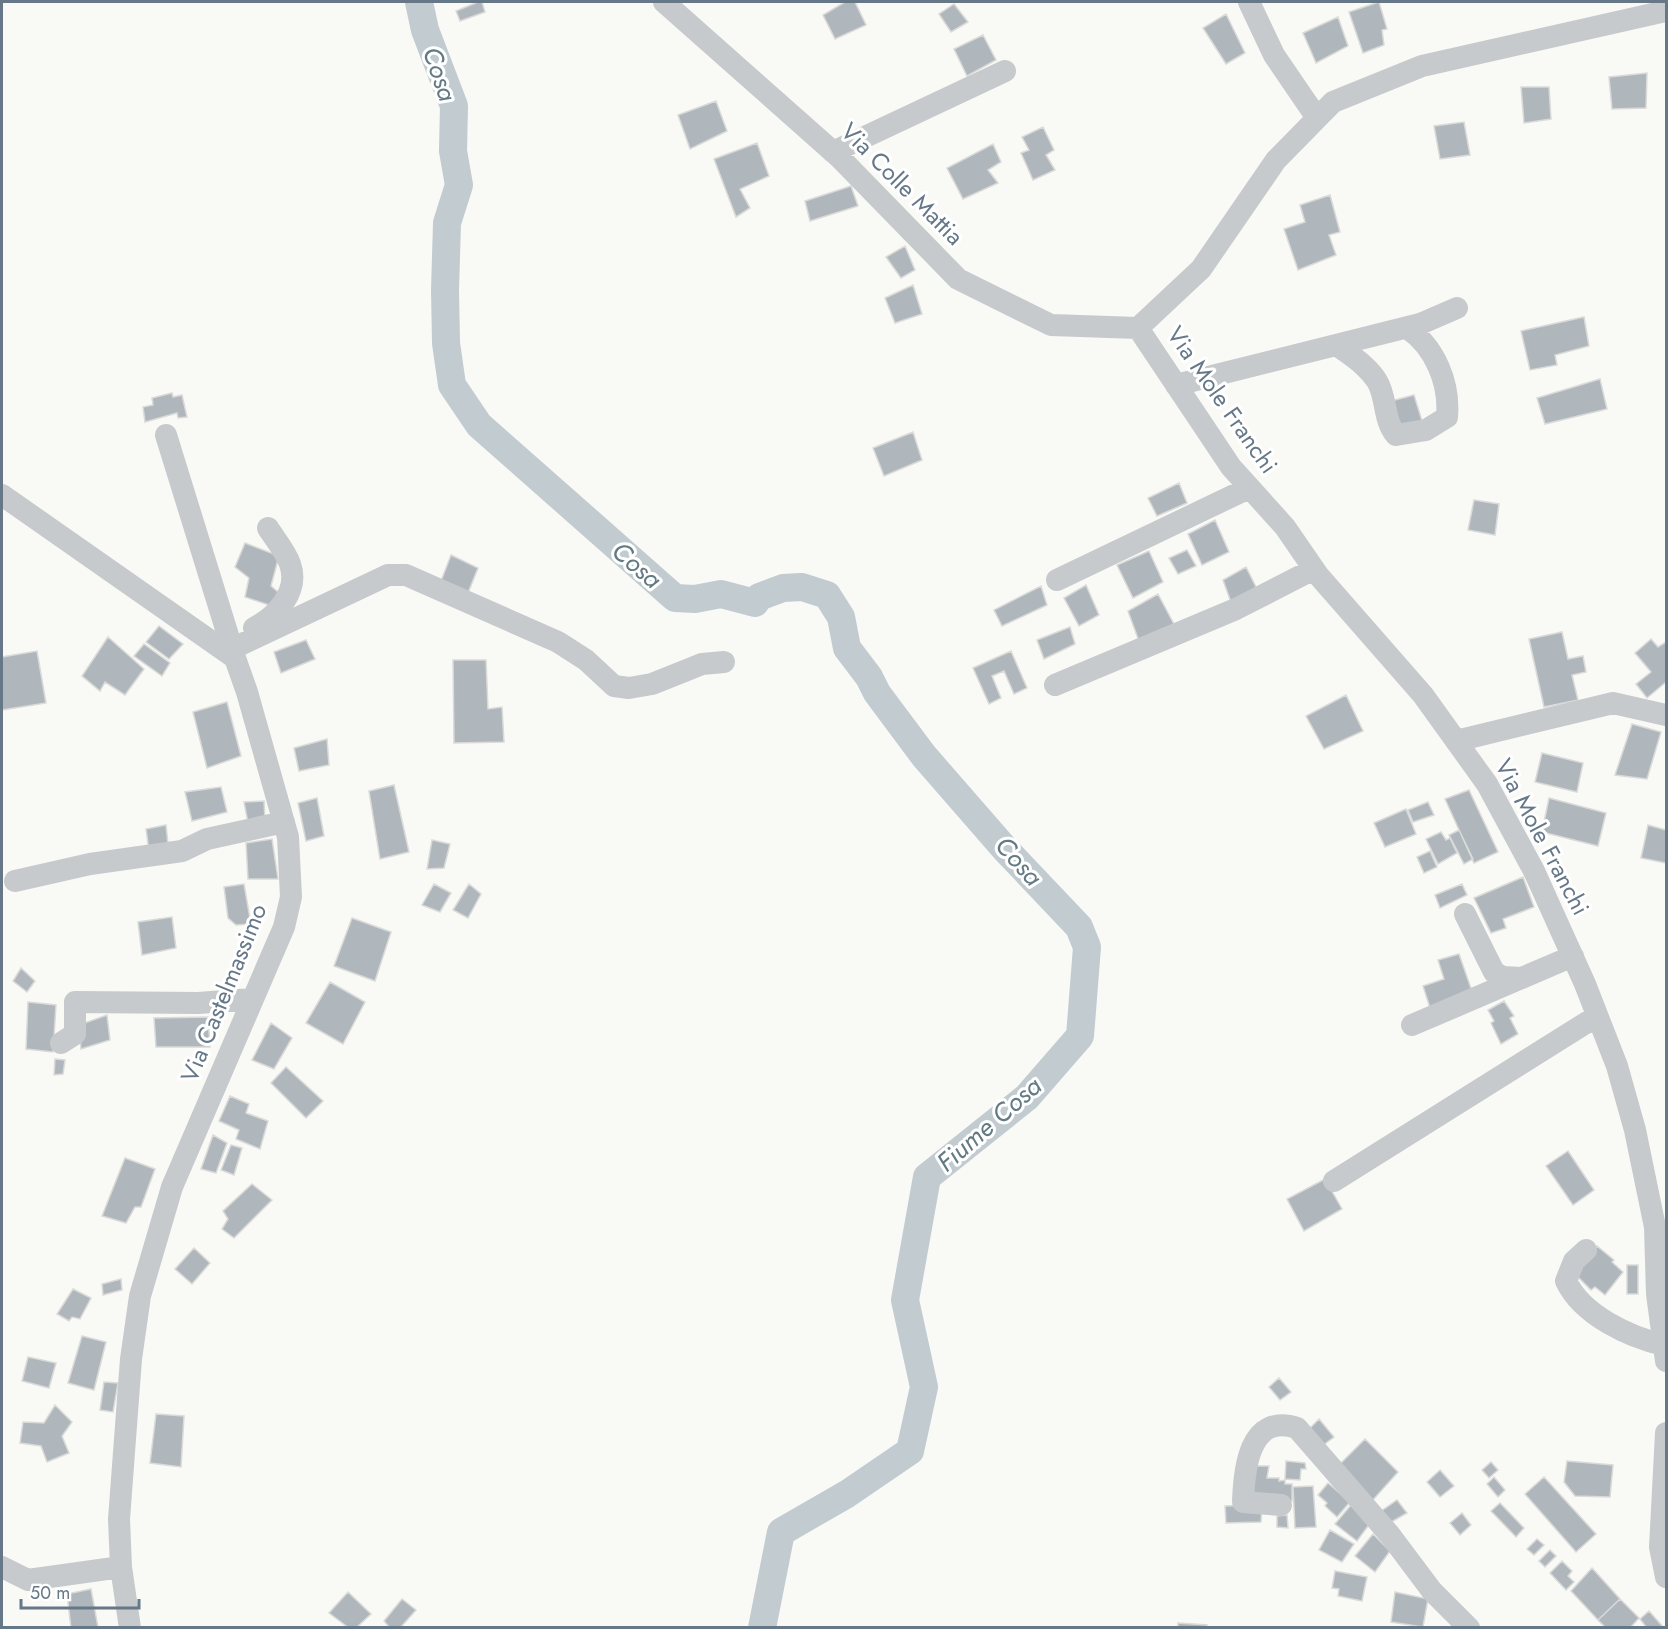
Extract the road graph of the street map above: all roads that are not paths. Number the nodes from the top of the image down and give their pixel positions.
1 (664, 2) edge
2 (1249, 2) edge
3 (1666, 11) edge
4 (1005, 71) dead end
5 (1317, 117) junction
6 (833, 152) junction
7 (1457, 308) dead end
8 (1138, 328) junction
9 (1407, 328) junction
10 (1337, 345) junction
11 (1176, 385) junction
12 (166, 435) dead end
13 (1249, 488) junction
14 (2, 495) edge
15 (268, 528) dead end
16 (1314, 569) junction
17 (1057, 580) dead end
18 (237, 652) junction
19 (724, 662) dead end
20 (1055, 685) dead end
21 (1666, 716) edge
22 (1456, 741) junction
23 (284, 822) junction
24 (15, 881) dead end
25 (1465, 914) dead end
26 (1573, 956) junction
27 (1522, 978) junction
28 (252, 999) junction
29 (1597, 1016) junction
30 (1412, 1025) dead end
31 (61, 1042) dead end
32 (1334, 1181) dead end
33 (1586, 1250) dead end
34 (1665, 1353) edge
35 (1666, 1433) edge
36 (1281, 1505) dead end
37 (2, 1567) edge
38 (121, 1567) junction
39 (1666, 1576) edge
40 (130, 1628) edge
41 (1468, 1628) edge

1 - 6 street, Via Colle Mattia
2 - 5 street
3 - 5 street
4 - 6 street
5 - 8 street
6 - 8 street, Via Colle Mattia
7 - 9 street
8 - 11 street, Via Mole Franchi
9 - 10 street
9 - 10 street
10 - 11 street
11 - 13 street, Via Mole Franchi
12 - 18 street, Via Castelmassimo
13 - 16 street, Via Mole Franchi
13 - 17 street
14 - 18 street
15 - 18 street
16 - 20 street
16 - 22 street, Via Mole Franchi
18 - 19 street
18 - 23 street, Via Castelmassimo
21 - 22 street
22 - 26 street, Via Mole Franchi
23 - 24 street
23 - 28 street, Via Castelmassimo
25 - 27 street
26 - 27 street
26 - 29 street, Via Mole Franchi
27 - 30 street
28 - 31 street
28 - 38 street, Via Castelmassimo
29 - 32 street
29 - 34 street, Via Mole Franchi
33 - 34 street
35 - 39 street
36 - 41 street
37 - 38 street
38 - 40 street, Via Castelmassimo

